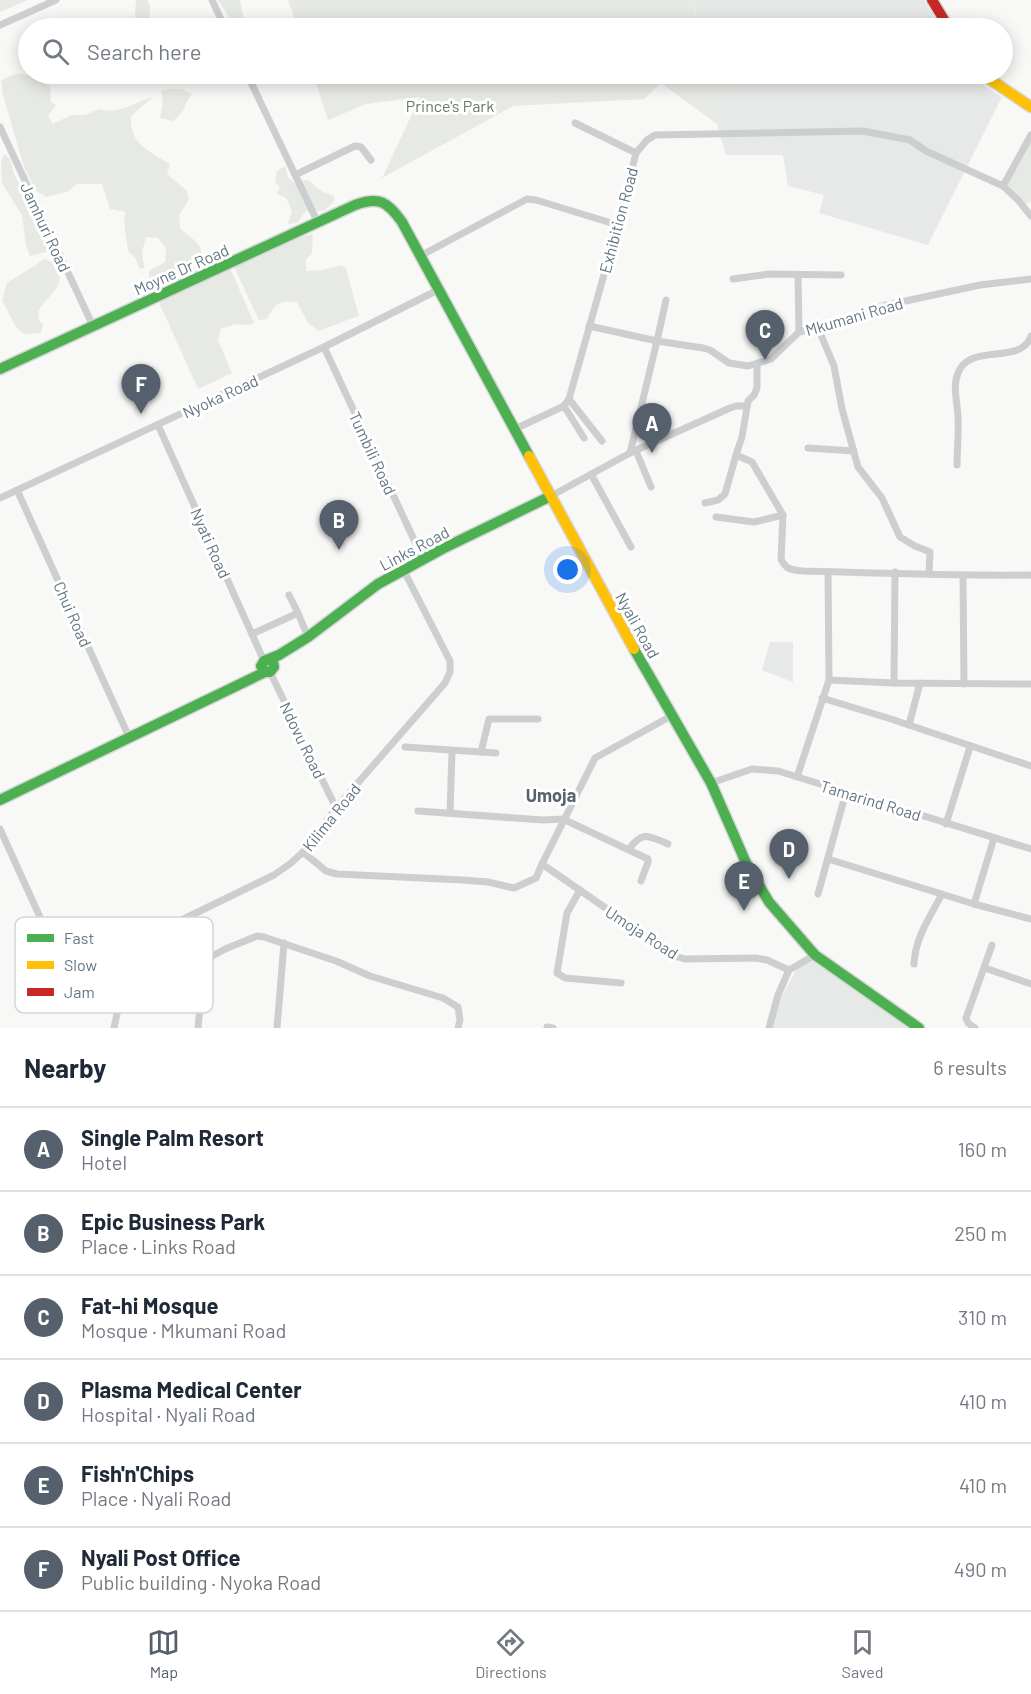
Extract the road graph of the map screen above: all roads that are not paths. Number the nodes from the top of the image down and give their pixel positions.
1 (56, 0) edge
2 (212, 0) edge
3 (932, 0) edge
4 (220, 18) edge
5 (943, 18) edge
6 (0, 25) edge
7 (252, 84) edge
8 (997, 84) edge
9 (1031, 107) edge
10 (575, 123) dead end
11 (0, 127) edge
12 (1031, 135) edge
13 (636, 153) junction
14 (371, 160) dead end
15 (295, 175) junction
16 (1003, 186) junction
17 (375, 200) joint
18 (1031, 216) edge
19 (318, 223) junction
20 (618, 225) junction
21 (420, 256) junction
22 (798, 275) junction
23 (841, 275) dead end
24 (733, 279) dead end
25 (1031, 279) edge
26 (438, 290) junction
27 (666, 300) dead end
28 (93, 326) junction
29 (589, 326) junction
30 (818, 328) junction
31 (799, 332) junction
32 (1031, 336) edge
33 (657, 341) junction
34 (324, 347) junction
35 (757, 364) junction
36 (1, 365) edge
37 (566, 402) junction
38 (747, 406) junction
39 (158, 425) junction
40 (515, 429) junction
41 (584, 438) dead end
42 (602, 441) dead end
43 (808, 448) dead end
44 (633, 452) junction
45 (854, 452) junction
46 (736, 454) junction
47 (957, 465) dead end
48 (591, 474) junction
49 (651, 487) dead end
50 (17, 490) junction
51 (551, 496) junction
52 (0, 498) edge
53 (705, 503) dead end
54 (783, 515) junction
55 (716, 517) dead end
56 (631, 547) dead end
57 (423, 559) junction
58 (403, 569) junction
59 (828, 572) junction
60 (895, 572) junction
61 (929, 573) junction
62 (963, 575) junction
63 (1031, 575) edge
64 (289, 596) dead end
65 (298, 613) junction
66 (305, 630) dead end
67 (252, 633) junction
68 (267, 666) junction
69 (829, 680) junction
70 (894, 683) junction
71 (920, 683) junction
72 (964, 684) junction
73 (1031, 684) edge
74 (822, 698) junction
75 (673, 715) junction
76 (538, 719) dead end
77 (909, 725) junction
78 (129, 737) junction
79 (405, 747) dead end
80 (970, 747) junction
81 (452, 752) junction
82 (481, 753) junction
83 (496, 753) dead end
84 (1031, 766) edge
85 (797, 777) junction
86 (711, 783) junction
87 (846, 792) junction
88 (0, 800) edge
89 (336, 808) junction
90 (418, 811) dead end
91 (450, 813) junction
92 (563, 819) junction
93 (946, 824) junction
94 (0, 829) edge
95 (994, 838) junction
96 (668, 844) dead end
97 (629, 849) junction
98 (1031, 849) edge
99 (303, 852) junction
100 (828, 859) junction
101 (542, 864) junction
102 (641, 881) dead end
103 (580, 890) junction
104 (818, 894) dead end
105 (942, 894) junction
106 (974, 904) junction
107 (40, 917) edge
108 (186, 917) edge
109 (1031, 919) edge
110 (284, 943) junction
111 (993, 945) dead end
112 (815, 955) junction
113 (213, 956) edge
114 (914, 964) dead end
115 (985, 968) junction
116 (789, 970) junction
117 (621, 983) dead end
118 (1031, 984) edge
119 (117, 1013) edge
120 (199, 1013) edge
121 (547, 1027) edge
122 (114, 1028) edge
123 (198, 1028) edge
124 (278, 1028) edge
125 (458, 1028) edge
126 (553, 1028) edge
127 (769, 1028) edge
128 (919, 1028) edge
129 (975, 1028) edge

1 - 6 street
2 - 4 street
3 - 5 main road
7 - 15 street
8 - 9 main road
10 - 13 street
11 - 28 street, Jamhuri Road
12 - 16 street
13 - 16 street, Exhibition Road
13 - 20 street, Exhibition Road
14 - 15 street
15 - 19 street
16 - 18 street, Exhibition Road
17 - 19 main road, Moyne Dr Road
17 - 21 main road, Nyali Road
19 - 28 main road, Moyne Dr Road
20 - 21 street
20 - 29 street, Exhibition Road
21 - 26 main road, Nyali Road
22 - 23 street
22 - 24 street
22 - 31 street
25 - 30 street, Mkumani Road
26 - 34 street, Nyoka Road
26 - 40 main road, Nyali Road
27 - 33 street
28 - 36 main road, Moyne Dr Road
29 - 33 street
29 - 37 street, Exhibition Road
30 - 31 street, Mkumani Road
30 - 45 street
31 - 35 street, Mkumani Road
32 - 47 street
33 - 35 street
33 - 44 street
34 - 39 street, Nyoka Road
34 - 57 street, Tumbili Road
35 - 38 street
37 - 40 street
37 - 41 street
37 - 42 street
38 - 44 street
38 - 46 street
39 - 50 street, Nyoka Road
39 - 67 street, Nyati Road
40 - 51 main road, Nyali Road
43 - 45 street
44 - 48 street
44 - 49 street
45 - 61 street
46 - 53 street
46 - 54 street
48 - 51 street
48 - 56 street
50 - 52 street, Nyoka Road
50 - 78 street, Chui Road
51 - 57 main road, Links Road
51 - 75 main road, Nyali Road
54 - 55 street
54 - 59 street
57 - 58 main road, Links Road
58 - 68 main road, Links Road
58 - 89 street, Kilima Road
59 - 60 street
59 - 69 street
60 - 61 street
60 - 70 street
61 - 62 street
62 - 63 street
62 - 72 street
64 - 65 street
65 - 66 street
65 - 67 street
67 - 68 street, Nyati Road
68 - 78 main road, Links Road
68 - 89 street, Ndovu Road
69 - 70 street
69 - 74 street
70 - 71 street
71 - 72 street
71 - 77 street
72 - 73 street
74 - 77 street
74 - 85 street
75 - 86 main road, Nyali Road
75 - 92 street
76 - 82 street
77 - 80 street
78 - 88 main road, Links Road
79 - 81 street
80 - 84 street
80 - 93 street
81 - 82 street
81 - 91 street
82 - 83 street
85 - 86 street, Tamarind Road
85 - 87 street, Tamarind Road
86 - 112 main road, Nyali Road
87 - 93 street, Tamarind Road
87 - 100 street
89 - 99 street, Kilima Road
90 - 91 street
91 - 92 street
92 - 97 street
92 - 101 street
93 - 95 street, Tamarind Road
94 - 107 street, Kilima Road
95 - 98 street, Tamarind Road
95 - 106 street
96 - 97 street
97 - 102 street
99 - 101 street
99 - 108 street, Kilima Road
100 - 104 street
100 - 105 street
101 - 103 street, Umoja Road
103 - 116 street, Umoja Road
103 - 117 street
105 - 106 street
105 - 114 street
106 - 109 street
110 - 113 street
110 - 124 street
110 - 125 street
111 - 115 street
112 - 116 street
112 - 128 main road, Nyali Road
115 - 118 street
115 - 129 street
116 - 127 street
119 - 122 street
120 - 123 street
121 - 126 street

